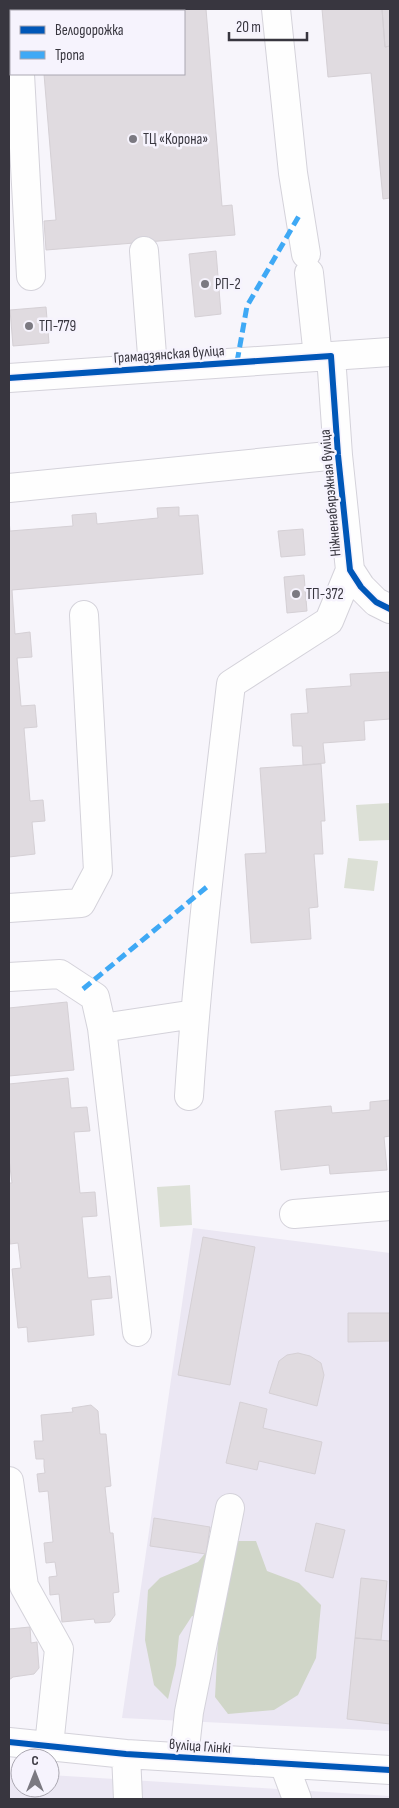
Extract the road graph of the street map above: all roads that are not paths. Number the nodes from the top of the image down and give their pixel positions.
1 (276, 9) edge
2 (20, 75) edge
3 (144, 251) dead end
4 (31, 276) dead end
5 (390, 352) edge
6 (325, 356) junction
7 (153, 368) junction
8 (9, 378) edge
9 (338, 455) junction
10 (9, 488) edge
11 (350, 570) junction
12 (390, 609) edge
13 (84, 615) dead end
14 (9, 908) edge
15 (9, 977) edge
16 (195, 1014) junction
17 (102, 1028) junction
18 (189, 1096) dead end
19 (390, 1206) edge
20 (294, 1214) dead end
21 (137, 1332) dead end
22 (9, 1481) edge
23 (230, 1508) dead end
24 (16, 1587) edge
25 (9, 1742) edge
26 (49, 1746) junction
27 (126, 1754) junction
28 (184, 1757) junction
29 (284, 1764) junction
30 (390, 1770) edge
31 (128, 1799) edge
32 (297, 1799) edge

1 - 6 street, Ніжненабярэжная вуліца
2 - 4 street
3 - 7 street
5 - 6 street, Грамадзянская вуліца
6 - 7 street, Грамадзянская вуліца
6 - 9 street, Ніжненабярэжная вуліца
7 - 8 street, Грамадзянская вуліца
9 - 10 street
9 - 11 street, Ніжненабярэжная вуліца
11 - 12 street, Ніжненабярэжная вуліца
11 - 16 street
13 - 14 street
15 - 17 street
16 - 17 street
16 - 18 street
17 - 21 street
19 - 20 street
22 - 24 street
23 - 28 street
24 - 26 street
25 - 26 street, вуліца Глінкі
26 - 27 street, вуліца Глінкі
27 - 28 street, вуліца Глінкі
27 - 31 street
28 - 29 street, вуліца Глінкі
29 - 30 street, вуліца Глінкі
29 - 32 street

